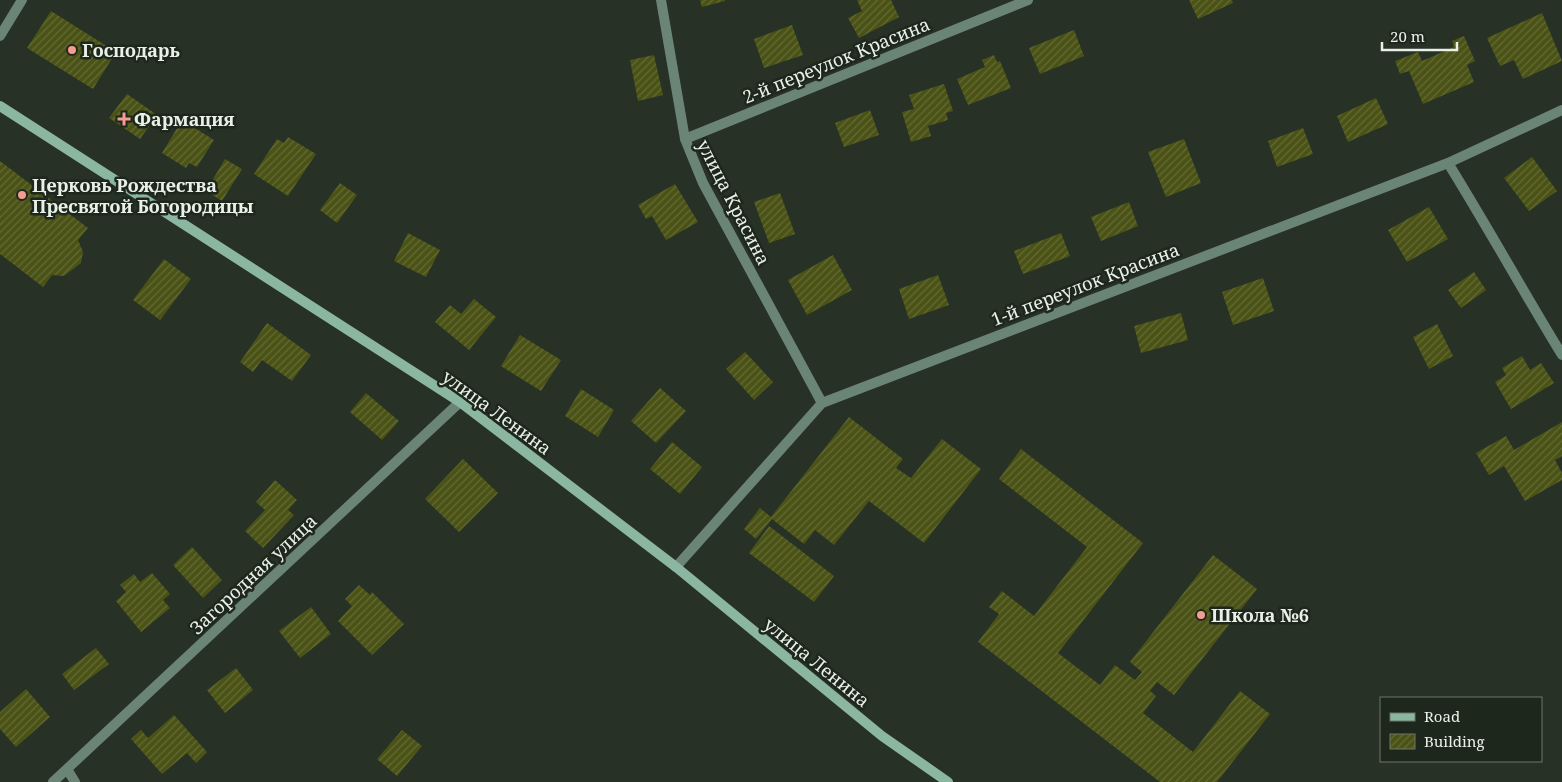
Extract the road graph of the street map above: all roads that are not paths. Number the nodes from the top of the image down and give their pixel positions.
1 (22, 0) edge
2 (661, 0) edge
3 (1028, 0) edge
4 (0, 36) edge
5 (0, 106) edge
6 (1562, 110) edge
7 (685, 139) junction
8 (1448, 162) junction
9 (1562, 355) edge
10 (460, 402) junction
11 (822, 403) junction
12 (676, 567) junction
13 (67, 769) junction
14 (53, 782) edge
15 (75, 782) edge
16 (948, 782) edge

1 - 4 street
2 - 7 street, улица Красина
3 - 7 street, 2-й переулок Красина
5 - 10 main road, улица Ленина
6 - 8 street, 1-й переулок Красина
7 - 11 street, улица Красина
8 - 9 street
8 - 11 street, 1-й переулок Красина
10 - 12 main road, улица Ленина
10 - 13 street, Загородная улица
11 - 12 street, 1-й переулок Красина
12 - 16 main road, улица Ленина
13 - 14 street, Загородная улица
13 - 15 street

